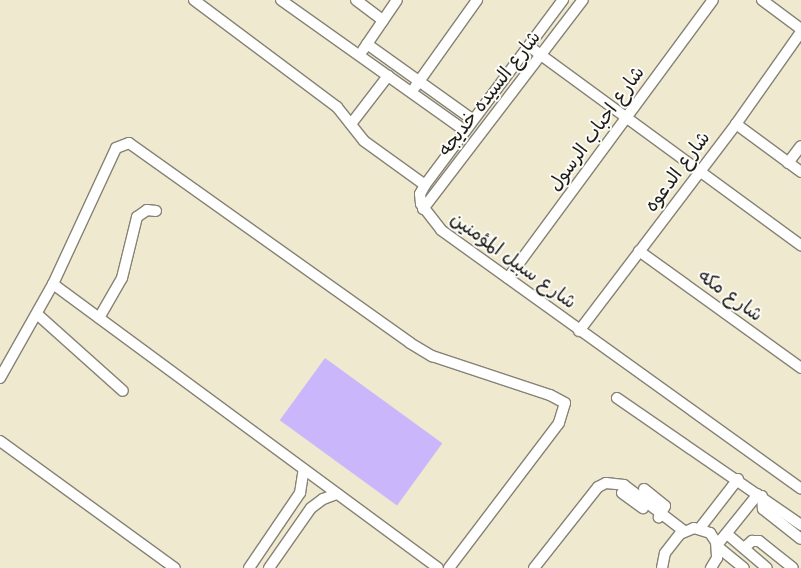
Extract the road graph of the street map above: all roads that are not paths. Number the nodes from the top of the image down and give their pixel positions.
1 (194, 0) edge
2 (281, 0) edge
3 (356, 0) edge
4 (396, 0) edge
5 (477, 0) edge
6 (563, 0) edge
7 (583, 0) edge
8 (713, 0) edge
9 (762, 0) edge
10 (383, 20) junction
11 (801, 30) edge
12 (367, 44) junction
13 (530, 47) junction
14 (359, 55) junction
15 (542, 57) junction
16 (388, 76) junction
17 (418, 82) junction
18 (411, 92) junction
19 (627, 118) junction
20 (473, 120) junction
21 (351, 124) junction
22 (736, 124) junction
23 (465, 131) junction
24 (801, 146) edge
25 (788, 163) junction
26 (700, 171) junction
27 (801, 172) edge
28 (424, 185) junction
29 (423, 209) junction
30 (156, 210) dead end
31 (801, 245) edge
32 (639, 251) junction
33 (508, 278) junction
34 (53, 284) junction
35 (37, 314) junction
36 (99, 318) junction
37 (580, 331) junction
38 (801, 368) edge
39 (0, 378) edge
40 (124, 391) dead end
41 (617, 398) dead end
42 (0, 441) edge
43 (304, 469) junction
44 (738, 479) junction
45 (644, 489) dead end
46 (801, 489) edge
47 (622, 493) dead end
48 (337, 494) junction
49 (760, 495) junction
50 (663, 515) junction
51 (801, 526) edge
52 (700, 528) junction
53 (684, 531) junction
54 (727, 534) junction
55 (801, 539) edge
56 (718, 546) junction
57 (744, 548) junction
58 (175, 568) edge
59 (249, 568) edge
60 (269, 568) edge
61 (438, 568) edge
62 (449, 568) edge
63 (534, 568) edge
64 (662, 568) edge
65 (710, 568) edge
66 (744, 568) edge
67 (767, 568) edge
68 (793, 568) edge

1 - 21 street
2 - 14 street
3 - 10 street
4 - 10 street
5 - 17 street
6 - 13 street, شارع السيده خديجه
7 - 15 street, شارع السيده خديجه
8 - 19 street, شارع احباب الرسول
9 - 11 street
10 - 12 street
11 - 22 street, شارع الدعوه
12 - 14 street
12 - 17 street
13 - 15 street
13 - 20 street, شارع السيده خديجه
14 - 16 street
15 - 19 street
15 - 29 street, شارع السيده خديجه
16 - 18 street
16 - 21 street
17 - 18 street
17 - 20 street
18 - 23 street
19 - 26 street
19 - 33 street, شارع احباب الرسول
20 - 23 street, شارع السيده خديجه
21 - 28 street
22 - 25 street
22 - 26 street, شارع الدعوه
23 - 28 street, شارع السيده خديجه
24 - 25 street
25 - 27 street
26 - 31 street
26 - 32 street, شارع الدعوه
28 - 29 street
29 - 33 street, شارع سبيل المؤمنين
30 - 36 street
32 - 37 street, شارع الدعوه
32 - 38 street, شارع مكه
33 - 37 street, شارع سبيل المؤمنين
34 - 35 street
34 - 36 street
34 - 62 street
35 - 39 street
35 - 40 street
36 - 43 street
37 - 46 street, شارع سبيل المؤمنين
41 - 44 street
42 - 58 street
43 - 48 street
43 - 59 street
44 - 49 street
44 - 52 street
45 - 50 street
47 - 50 street
48 - 60 street
48 - 61 street
49 - 51 street
49 - 54 street
49 - 55 street
50 - 53 street
50 - 63 street
52 - 53 street
52 - 56 street
53 - 64 street
54 - 56 street
54 - 57 street
56 - 65 street
56 - 66 street
57 - 67 street
57 - 68 street

